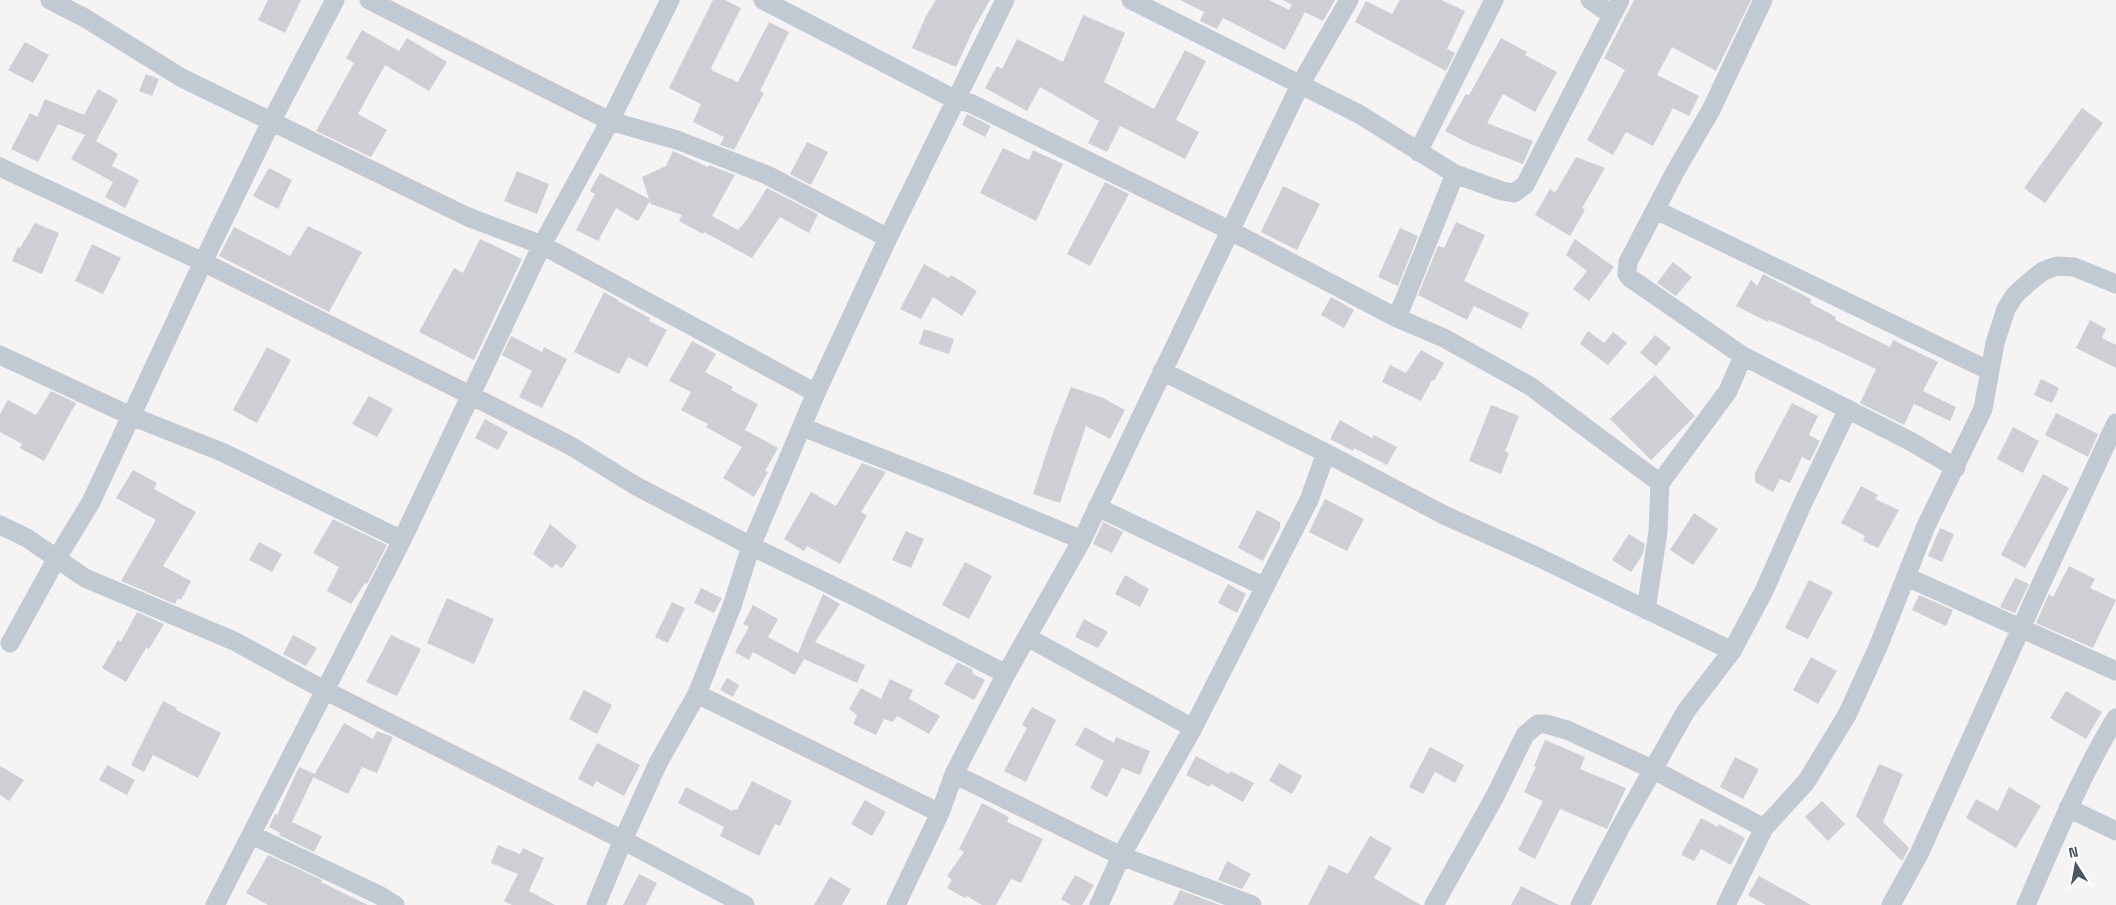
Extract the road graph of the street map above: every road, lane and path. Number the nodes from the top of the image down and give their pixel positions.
1 (50, 0) edge
2 (335, 0) edge
3 (368, 0) edge
4 (670, 0) edge
5 (762, 0) edge
6 (1006, 0) edge
7 (1131, 0) edge
8 (1349, 0) edge
9 (1494, 0) edge
10 (1590, 0) edge
11 (1763, 0) edge
12 (1616, 8) edge
13 (1300, 85) junction
14 (956, 100) junction
15 (610, 121) junction
16 (270, 122) junction
17 (1418, 152) junction
18 (0, 167) edge
19 (1455, 174) junction
20 (1656, 210) junction
21 (1229, 230) junction
22 (888, 238) junction
23 (542, 246) junction
24 (203, 262) junction
25 (2116, 284) edge
26 (1397, 318) junction
27 (0, 355) edge
28 (1743, 356) junction
29 (1162, 371) junction
30 (1990, 371) junction
31 (816, 394) junction
32 (470, 395) junction
33 (1848, 409) junction
34 (130, 416) junction
35 (2116, 423) edge
36 (802, 428) junction
37 (1326, 453) junction
38 (1956, 468) junction
39 (1660, 483) junction
40 (1097, 507) junction
41 (0, 525) edge
42 (402, 540) junction
43 (1082, 540) junction
44 (752, 546) junction
45 (57, 558) junction
46 (1907, 578) junction
47 (1265, 587) junction
48 (1646, 610) junction
49 (2021, 630) junction
50 (1027, 637) junction
51 (10, 643) dead end
52 (1732, 652) junction
53 (2116, 672) edge
54 (1006, 674) junction
55 (324, 690) junction
56 (697, 694) junction
57 (2116, 718) edge
58 (1193, 728) junction
59 (1654, 770) junction
60 (954, 774) junction
61 (2068, 808) junction
62 (940, 813) junction
63 (1764, 828) junction
64 (2116, 831) edge
65 (252, 834) junction
66 (623, 840) junction
67 (1121, 856) junction
68 (216, 905) edge
69 (395, 905) edge
70 (596, 905) edge
71 (745, 905) edge
72 (896, 905) edge
73 (1099, 905) edge
74 (1252, 905) edge
75 (1434, 905) edge
76 (1580, 905) edge
77 (1726, 905) edge
78 (1891, 905) edge
79 (2026, 905) edge

1 - 16 street
2 - 16 street
3 - 15 street
4 - 15 street
5 - 14 street
6 - 14 street
7 - 13 street
8 - 13 street
9 - 17 street
10 - 12 street
11 - 20 street
12 - 19 street
13 - 17 street
13 - 21 street
14 - 21 street
14 - 22 street
15 - 22 street
15 - 23 street
16 - 23 street
16 - 24 street
17 - 19 street
18 - 24 street
19 - 26 street
20 - 28 street
20 - 30 street
21 - 26 street
21 - 29 street
22 - 31 street
23 - 31 street
23 - 32 street
24 - 32 street
24 - 34 street
25 - 30 street
26 - 39 street
27 - 34 street
28 - 33 street
28 - 39 street
29 - 37 street
29 - 40 street
30 - 38 street
31 - 36 street
32 - 42 street
32 - 44 street
33 - 38 street
33 - 52 street
34 - 42 street
34 - 45 street
35 - 49 street
36 - 43 street
36 - 44 street
37 - 47 street
37 - 48 street
38 - 46 street
39 - 48 street
40 - 43 street
40 - 47 street
41 - 45 street
42 - 55 street
43 - 50 street
44 - 54 street
44 - 56 street
45 - 51 street
45 - 55 street
46 - 49 street
46 - 63 street
47 - 58 street
48 - 52 street
49 - 53 street
49 - 78 street
50 - 54 street
50 - 58 street
52 - 59 street
54 - 60 street
55 - 65 street
55 - 66 street
56 - 62 street
56 - 66 street
57 - 61 street
58 - 67 street
59 - 63 street
59 - 75 street
59 - 76 street
60 - 62 street
60 - 67 street
61 - 64 street
61 - 79 street
62 - 72 street
63 - 77 street
65 - 68 street
65 - 69 street
66 - 70 street
66 - 71 street
67 - 73 street
67 - 74 street

